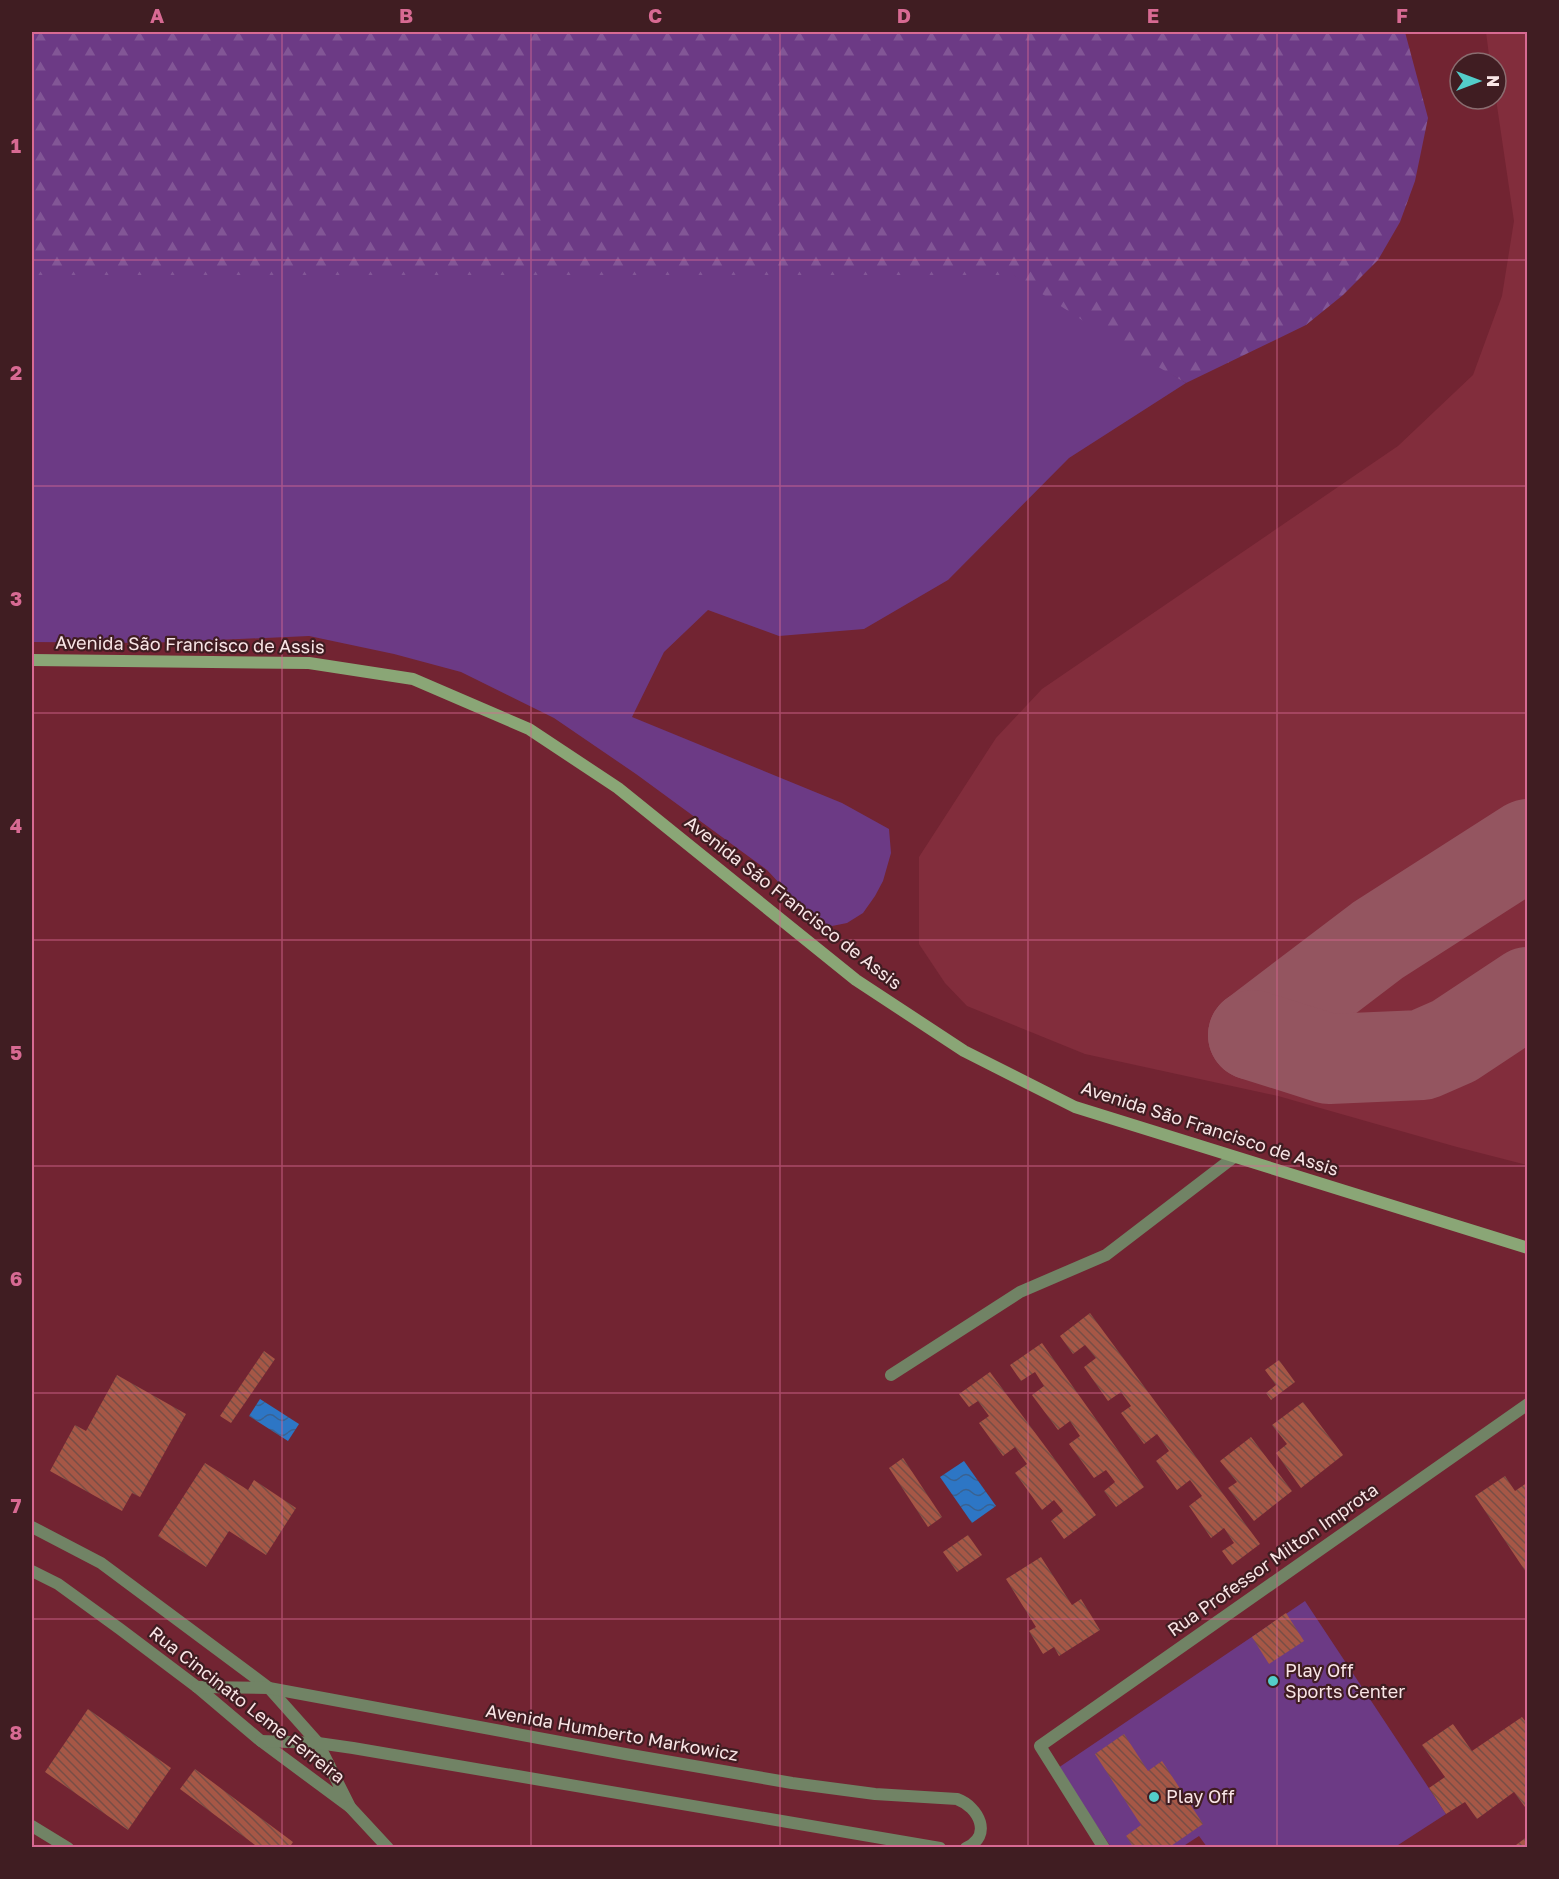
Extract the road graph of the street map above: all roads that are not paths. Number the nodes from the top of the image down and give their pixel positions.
1 (32, 660) edge
2 (1234, 1156) junction
3 (1527, 1248) edge
4 (891, 1375) dead end
5 (1527, 1404) edge
6 (32, 1527) edge
7 (32, 1571) edge
8 (197, 1687) junction
9 (269, 1688) junction
10 (261, 1741) junction
11 (318, 1743) junction
12 (350, 1807) junction
13 (32, 1826) edge
14 (68, 1848) edge
15 (388, 1848) edge
16 (940, 1848) edge
17 (966, 1848) edge
18 (1104, 1848) edge

1 - 2 street, Avenida São Francisco de Assis
2 - 3 street, Avenida São Francisco de Assis
2 - 4 street
5 - 18 street, Rua Professor Milton Improta
6 - 9 street, Rua Cincinato Leme Ferreira
7 - 8 street, Rua Cincinato Leme Ferreira
8 - 9 street, Avenida Humberto Markowicz
8 - 10 street, Rua Cincinato Leme Ferreira
9 - 11 street, Rua Cincinato Leme Ferreira
9 - 17 street, Avenida Humberto Markowicz
10 - 11 street
10 - 12 street, Rua Cincinato Leme Ferreira
11 - 12 street, Rua Cincinato Leme Ferreira
11 - 16 street
12 - 15 street
13 - 14 street

